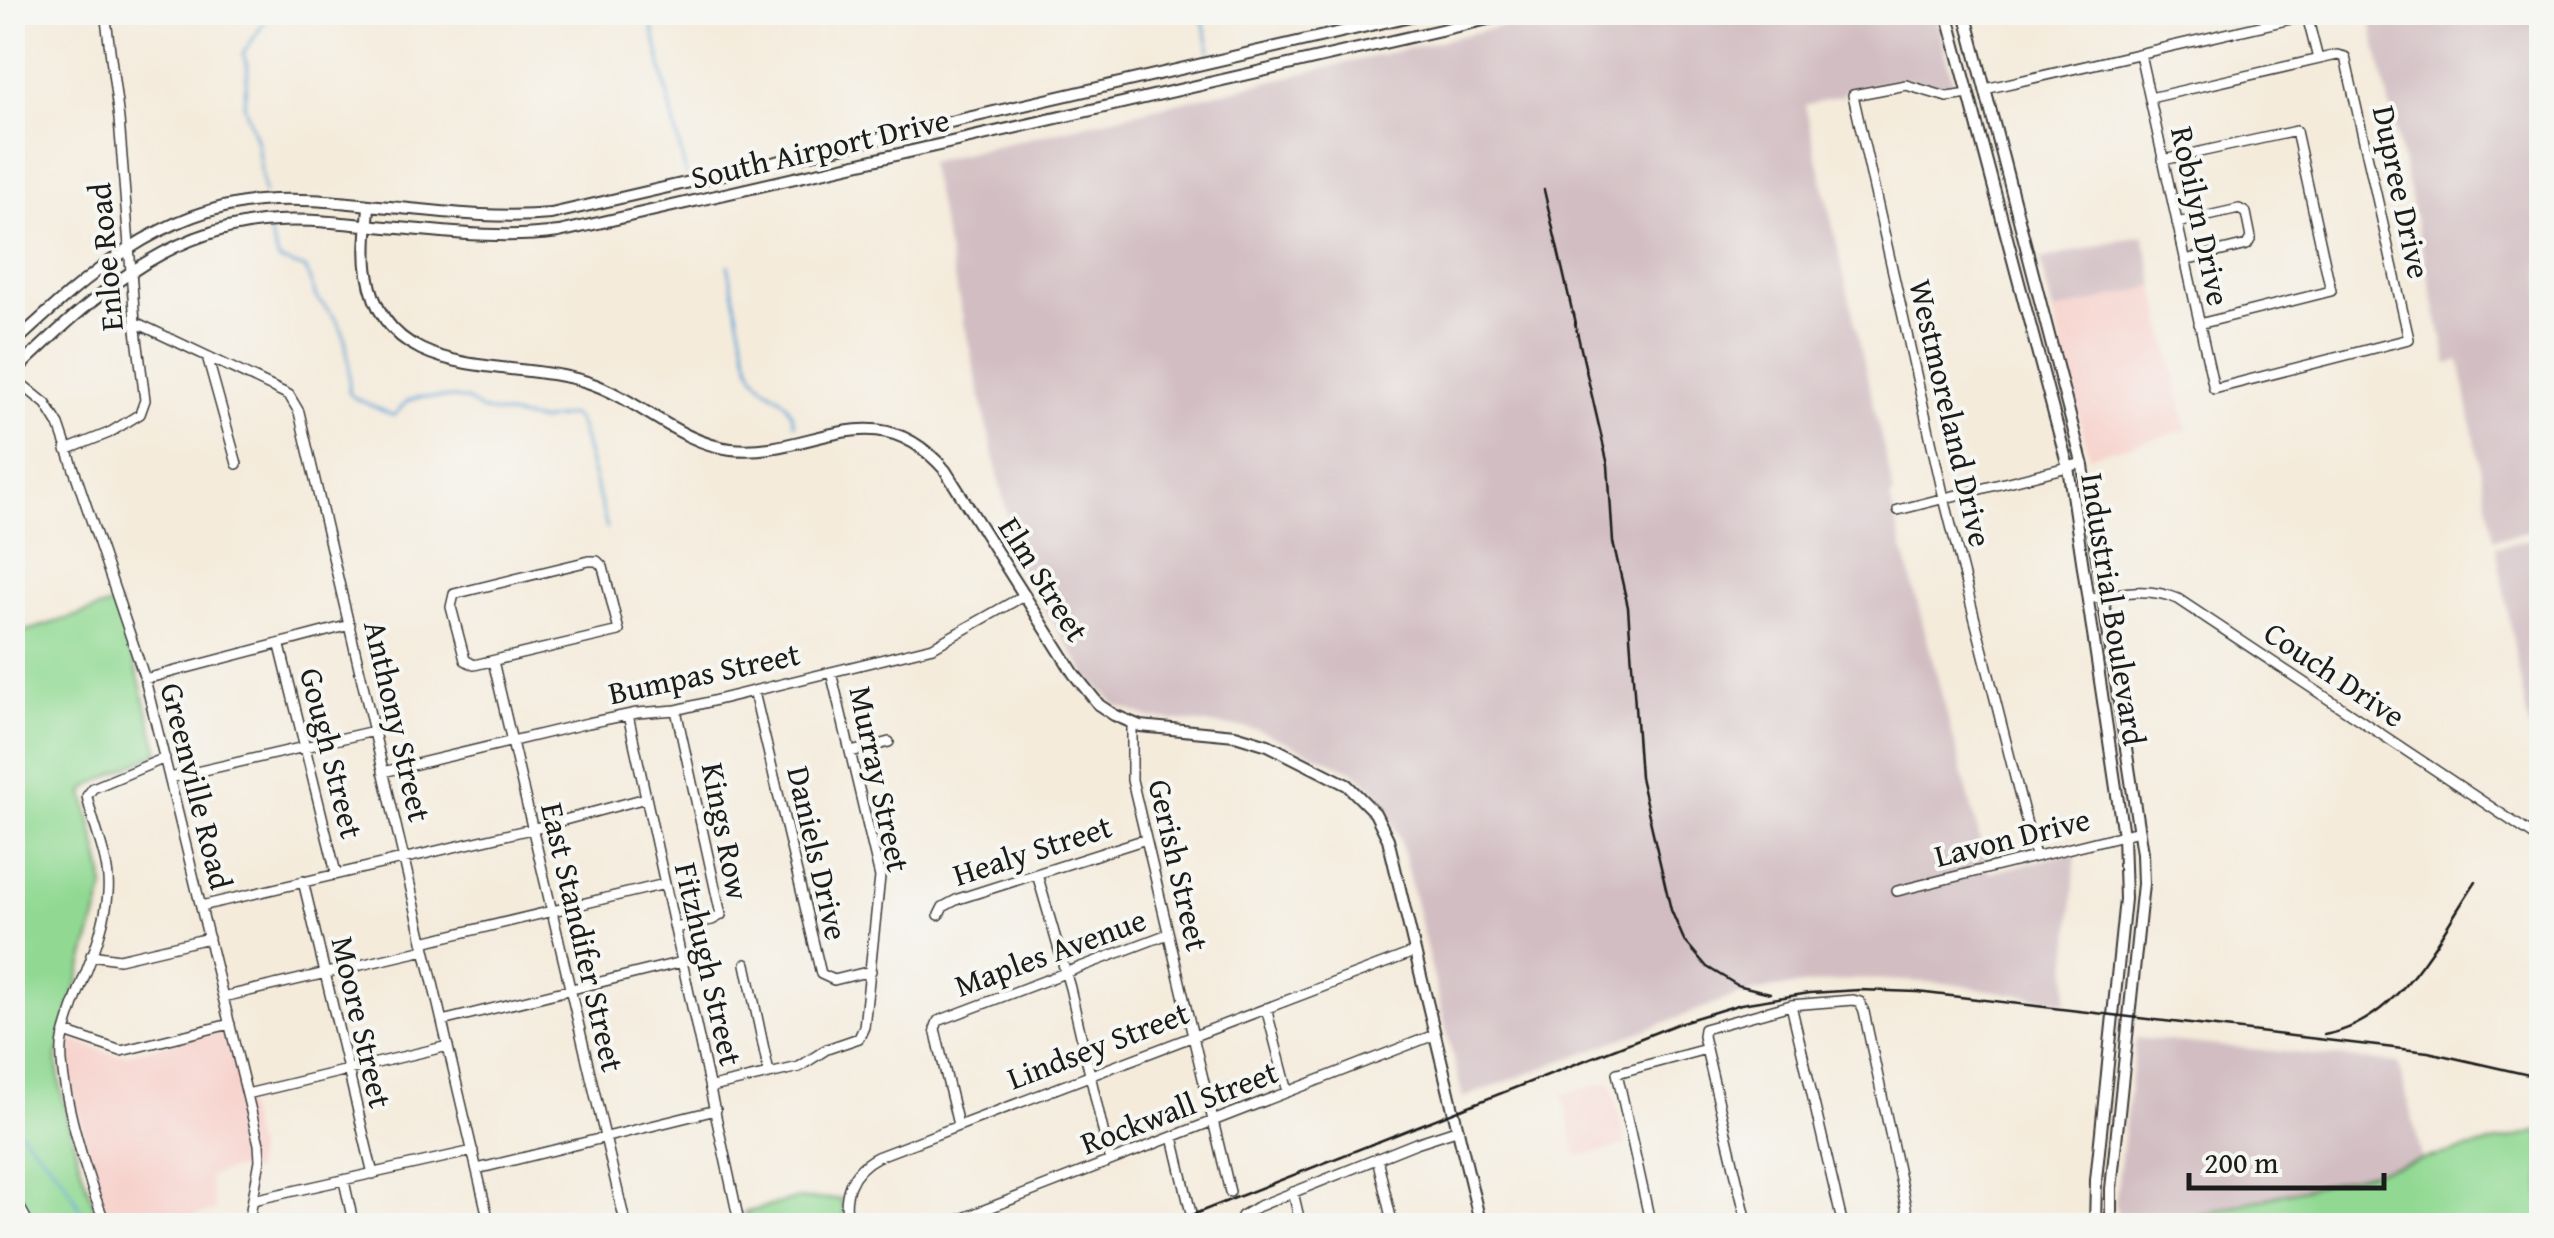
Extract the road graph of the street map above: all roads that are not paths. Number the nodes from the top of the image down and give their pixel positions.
1 (106, 12) edge
2 (1428, 12) edge
3 (1519, 12) edge
4 (1947, 12) edge
5 (1965, 12) edge
6 (2322, 12) edge
7 (1485, 16) edge
8 (2308, 16) junction
9 (2140, 54) junction
10 (2318, 59) junction
11 (1984, 89) junction
12 (1969, 94) junction
13 (2150, 98) junction
14 (2163, 160) junction
15 (369, 205) junction
16 (2177, 223) junction
17 (368, 226) junction
18 (129, 246) junction
19 (2185, 260) junction
20 (131, 269) junction
21 (2032, 272) junction
22 (2017, 276) junction
23 (135, 322) junction
24 (2200, 324) junction
25 (12, 345) edge
26 (208, 356) junction
27 (16, 378) edge
28 (2214, 389) joint
29 (66, 450) junction
30 (2083, 463) junction
31 (237, 464) dead end
32 (2068, 467) junction
33 (1944, 498) junction
34 (1898, 510) dead end
35 (1024, 595) junction
36 (2105, 596) junction
37 (2089, 600) junction
38 (350, 625) junction
39 (280, 646) junction
40 (493, 660) junction
41 (831, 672) junction
42 (145, 679) junction
43 (754, 692) junction
44 (676, 710) junction
45 (628, 715) junction
46 (1132, 723) junction
47 (374, 731) junction
48 (512, 742) junction
49 (889, 742) dead end
50 (304, 747) junction
51 (851, 752) junction
52 (165, 758) junction
53 (383, 772) junction
54 (170, 778) junction
55 (646, 798) junction
56 (531, 829) junction
57 (2139, 831) junction
58 (2123, 835) junction
59 (1146, 840) junction
60 (2542, 841) edge
61 (2034, 856) junction
62 (404, 858) junction
63 (336, 873) junction
64 (1037, 874) junction
65 (302, 882) junction
66 (665, 884) junction
67 (1897, 891) dead end
68 (201, 906) junction
69 (552, 912) junction
70 (939, 914) dead end
71 (675, 928) junction
72 (1168, 934) junction
73 (209, 938) junction
74 (424, 946) junction
75 (1414, 952) junction
76 (90, 955) junction
77 (682, 962) junction
78 (746, 964) dead end
79 (871, 970) junction
80 (325, 972) junction
81 (1065, 973) junction
82 (570, 989) junction
83 (223, 997) junction
84 (1792, 1006) junction
85 (1266, 1008) junction
86 (442, 1021) junction
87 (230, 1024) junction
88 (65, 1032) junction
89 (1193, 1035) junction
90 (1434, 1035) junction
91 (448, 1046) junction
92 (1706, 1049) junction
93 (2109, 1058) junction
94 (348, 1069) junction
95 (770, 1073) junction
96 (1089, 1075) junction
97 (712, 1087) junction
98 (1288, 1092) junction
99 (246, 1094) junction
100 (716, 1110) junction
101 (2120, 1114) junction
102 (2104, 1115) junction
103 (1213, 1121) junction
104 (958, 1125) junction
105 (1459, 1130) junction
106 (1173, 1137) junction
107 (605, 1138) junction
108 (473, 1151) junction
109 (1376, 1158) junction
110 (1110, 1161) junction
111 (477, 1169) junction
112 (373, 1174) junction
113 (344, 1181) junction
114 (1230, 1192) dead end
115 (1293, 1192) junction
116 (12, 1194) edge
117 (253, 1200) junction
118 (30, 1226) edge
119 (107, 1226) edge
120 (248, 1226) edge
121 (354, 1226) edge
122 (490, 1226) edge
123 (626, 1226) edge
124 (740, 1226) edge
125 (849, 1226) edge
126 (943, 1226) edge
127 (1194, 1226) edge
128 (1239, 1226) edge
129 (1301, 1226) edge
130 (1393, 1226) edge
131 (1481, 1226) edge
132 (1650, 1226) edge
133 (1748, 1226) edge
134 (1843, 1226) edge
135 (1910, 1226) edge
136 (2095, 1226) edge
137 (2110, 1226) edge

1 - 18 street, Enloe Road
2 - 15 main road, South Airport Drive
3 - 7 main road, South Airport Drive
4 - 12 main road, Industrial Boulevard
5 - 11 main road, Industrial Boulevard
6 - 8 street
7 - 17 main road, South Airport Drive
8 - 9 street
8 - 10 street
9 - 11 street
9 - 13 street, Robilyn Drive
10 - 13 street
10 - 28 street, Dupree Drive
11 - 12 main road
11 - 21 main road, Industrial Boulevard
12 - 22 main road, Industrial Boulevard
12 - 33 street, Westmoreland Drive
13 - 14 street, Robilyn Drive
14 - 16 street, Robilyn Drive
14 - 24 street
15 - 17 main road, Elm Street
15 - 18 main road, South Airport Drive
16 - 19 street, Robilyn Drive
16 - 19 street
17 - 20 main road, South Airport Drive
17 - 35 main road, Elm Street
18 - 20 street, Enloe Road
18 - 25 main road, South Airport Drive
19 - 24 street, Robilyn Drive
20 - 23 street, Enloe Road
20 - 27 main road, South Airport Drive
21 - 22 main road
21 - 30 main road, Industrial Boulevard
22 - 32 main road, Industrial Boulevard
23 - 26 street, Anthony Street
23 - 29 street, Enloe Road
24 - 28 street, Robilyn Drive
26 - 31 street
26 - 38 street, Anthony Street
27 - 29 street, Greenville Road
29 - 42 street, Greenville Road
30 - 32 street
30 - 36 main road, Industrial Boulevard
32 - 33 street
32 - 37 main road, Industrial Boulevard
33 - 34 street
33 - 61 street, Westmoreland Drive
35 - 41 street, Bumpas Street
35 - 46 main road, Elm Street
36 - 37 street, Couch Drive
36 - 57 main road, Industrial Boulevard
36 - 60 street, Couch Drive
37 - 58 main road, Industrial Boulevard
38 - 39 street
38 - 47 street, Anthony Street
39 - 42 street
39 - 50 street, Gough Street
40 - 40 street
40 - 48 street, East Standifer Street
41 - 43 street, Bumpas Street
41 - 51 street, Murray Street
42 - 52 street, Greenville Road
43 - 44 street, Bumpas Street
43 - 79 street, Daniels Drive
44 - 45 street, Bumpas Street
44 - 71 street, Kings Row
45 - 48 street, Bumpas Street
45 - 55 street, Fitzhugh Street
46 - 59 street, Gerish Street
46 - 75 main road, Elm Street
47 - 50 street
47 - 53 street, Anthony Street
48 - 53 street, Bumpas Street
48 - 56 street, East Standifer Street
49 - 51 street
50 - 54 street
50 - 63 street, Gough Street
51 - 79 street, Murray Street
52 - 54 street, Greenville Road
52 - 76 street
53 - 62 street, Anthony Street
54 - 68 street, Greenville Road
55 - 56 street
55 - 66 street, Fitzhugh Street
56 - 62 street
56 - 69 street, East Standifer Street
57 - 58 street, Lavon Drive
57 - 101 main road, Industrial Boulevard
58 - 61 street, Lavon Drive
58 - 93 main road, Industrial Boulevard
59 - 64 street, Healy Street
59 - 72 street, Gerish Street
61 - 67 street, Lavon Drive
62 - 63 street
62 - 74 street, Anthony Street
63 - 65 street
64 - 70 street, Healy Street
64 - 81 street
65 - 68 street
65 - 80 street, Moore Street
66 - 69 street
66 - 71 street, Fitzhugh Street
68 - 73 street, Greenville Road
69 - 74 street
69 - 82 street, East Standifer Street
71 - 77 street, Fitzhugh Street
72 - 81 street, Maples Avenue
72 - 89 street, Gerish Street
73 - 76 street
73 - 83 street, Greenville Road
74 - 80 street
74 - 86 street, Anthony Street
75 - 85 street, Lindsey Street
75 - 90 main road, Elm Street
76 - 88 street
77 - 82 street
77 - 97 street, Fitzhugh Street
78 - 95 street
79 - 95 street, Murray Street
80 - 83 street
80 - 94 street, Moore Street
81 - 96 street
81 - 104 street, Maples Avenue
82 - 86 street
82 - 107 street, East Standifer Street
83 - 87 street, Greenville Road
84 - 92 street
84 - 134 street
84 - 135 street
85 - 89 street, Lindsey Street
85 - 98 street
86 - 91 street, Anthony Street
87 - 88 street
87 - 99 street, Greenville Road
88 - 119 street
89 - 96 street, Lindsey Street
89 - 103 street, Gerish Street
90 - 98 street, Rockwall Street
90 - 105 main road, Elm Street
91 - 94 street
91 - 108 street, Anthony Street
92 - 132 street
92 - 133 street
93 - 101 main road
93 - 102 main road, Industrial Boulevard
94 - 99 street
94 - 112 street, Moore Street
95 - 97 street, Murray Street
96 - 104 street, Lindsey Street
96 - 110 street
97 - 100 street, Fitzhugh Street
98 - 103 street, Rockwall Street
99 - 117 street, Greenville Road
100 - 107 street
100 - 124 street, Fitzhugh Street
101 - 102 main road
101 - 137 main road, Industrial Boulevard
102 - 136 main road, Industrial Boulevard
103 - 106 street, Rockwall Street
103 - 114 street, Gerish Street
104 - 125 street, Lindsey Street
105 - 109 street
105 - 131 main road, Elm Street
106 - 110 street, Rockwall Street
106 - 127 street
107 - 111 street
107 - 123 street, East Standifer Street
108 - 111 street, Anthony Street
108 - 112 street
109 - 115 street
109 - 130 street
110 - 126 street, Rockwall Street
111 - 122 street, Anthony Street
112 - 113 street
113 - 117 street
113 - 121 street
115 - 128 street
115 - 129 street
116 - 118 street
117 - 120 street, Greenville Road

